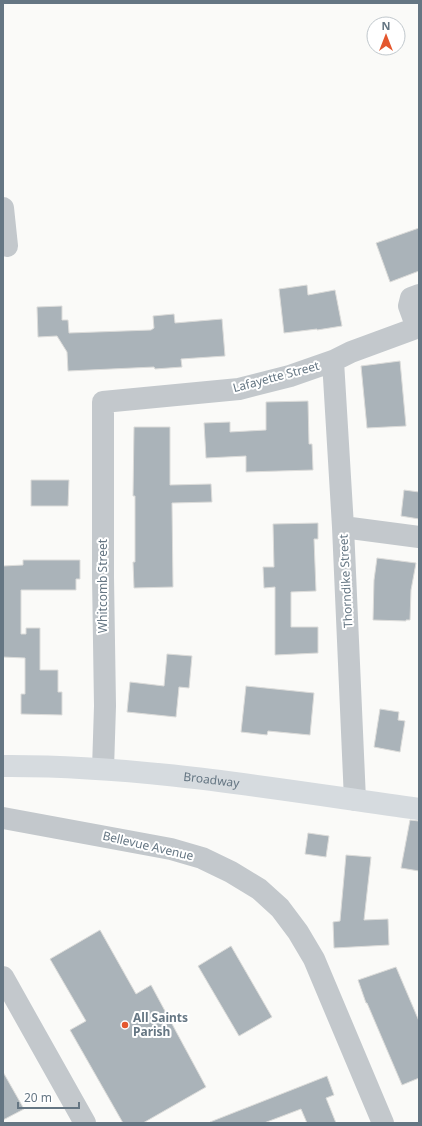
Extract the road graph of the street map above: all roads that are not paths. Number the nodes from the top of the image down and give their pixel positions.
1 (3, 208) edge
2 (7, 246) dead end
3 (419, 295) edge
4 (418, 327) edge
5 (333, 361) junction
6 (103, 402) joint
7 (343, 527) junction
8 (419, 537) edge
9 (3, 766) edge
10 (103, 770) junction
11 (356, 800) junction
12 (419, 809) edge
13 (3, 818) edge
14 (3, 977) edge
15 (85, 1123) edge
16 (383, 1123) edge

1 - 2 street
3 - 4 street
4 - 5 street, Lafayette Street
5 - 6 street, Lafayette Street
5 - 7 street, Thorndike Street
6 - 10 street, Whitcomb Street
7 - 8 street
7 - 11 street, Thorndike Street
9 - 10 main road, Broadway
10 - 11 main road, Broadway
11 - 12 main road, Broadway
13 - 16 street, Bellevue Avenue
14 - 15 street

